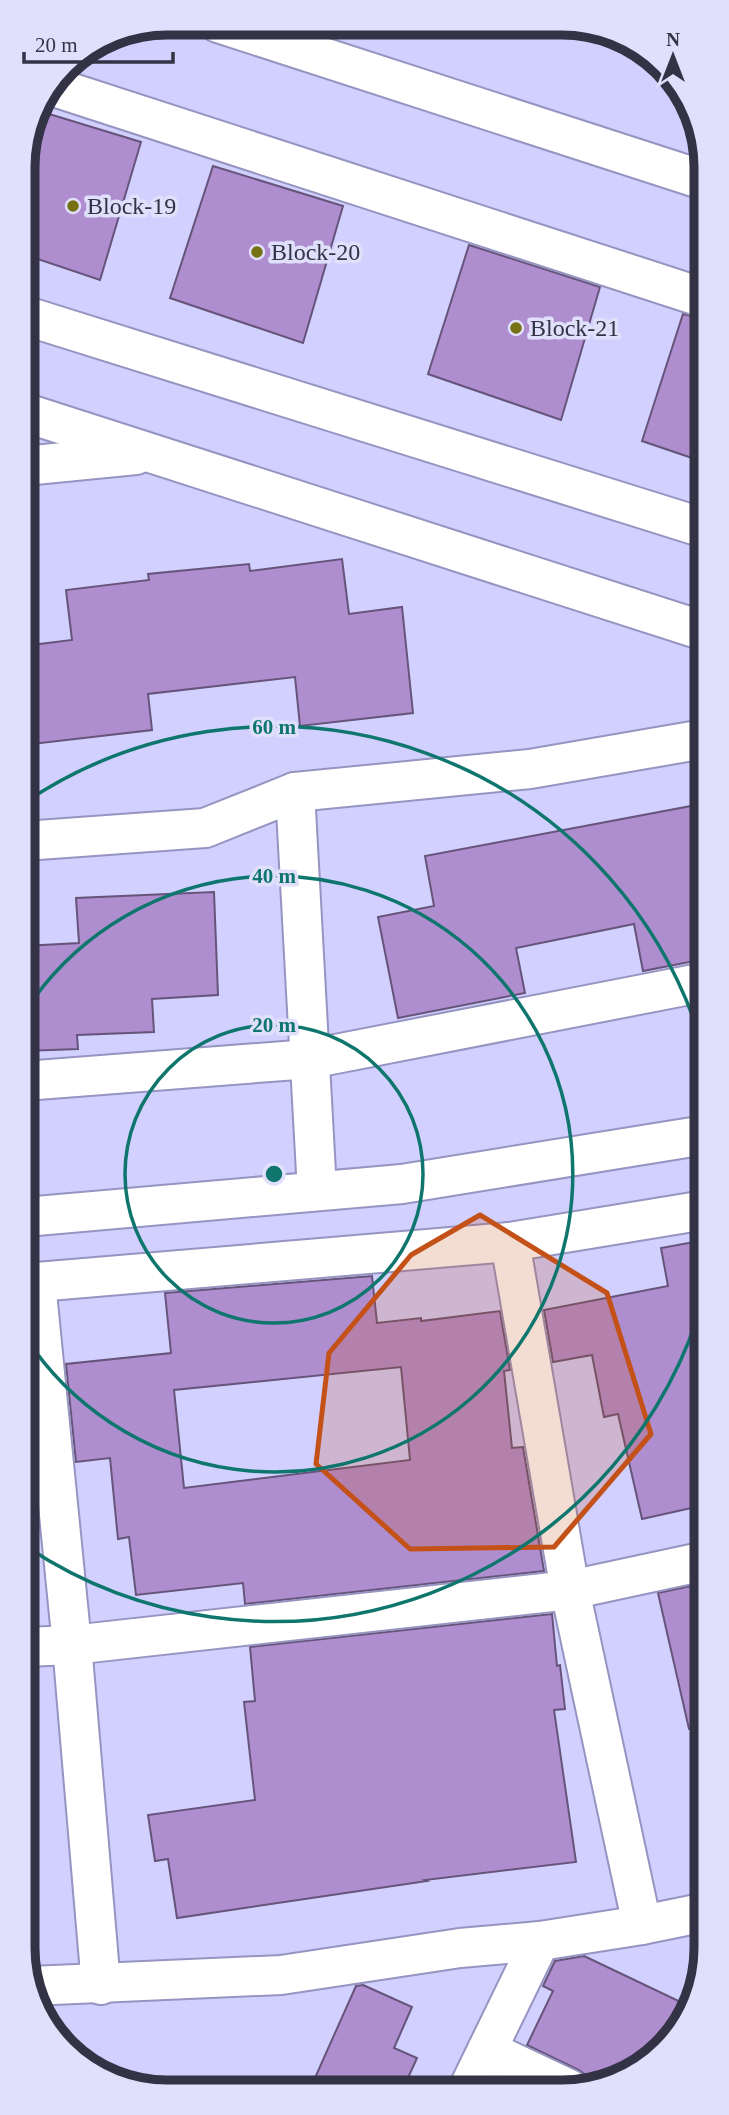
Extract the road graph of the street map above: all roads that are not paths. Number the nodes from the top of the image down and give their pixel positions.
1 (255, 35) edge
2 (61, 89) edge
3 (694, 177) edge
4 (694, 295) edge
5 (35, 318) edge
6 (35, 416) edge
7 (149, 454) junction
8 (35, 465) edge
9 (694, 525) edge
10 (694, 628) edge
11 (694, 741) edge
12 (295, 792) junction
13 (35, 840) edge
14 (694, 984) edge
15 (310, 1059) junction
16 (35, 1080) edge
17 (694, 1137) edge
18 (317, 1191) junction
19 (694, 1212) edge
20 (35, 1216) edge
21 (510, 1242) junction
22 (35, 1283) edge
23 (35, 1326) edge
24 (694, 1563) edge
25 (570, 1590) junction
26 (72, 1645) junction
27 (35, 1647) edge
28 (694, 1914) edge
29 (642, 1925) junction
30 (540, 1941) junction
31 (101, 1985) junction
32 (41, 1986) edge
33 (487, 2050) junction
34 (472, 2080) edge
35 (550, 2080) edge

1 - 3 lane
2 - 4 lane
5 - 9 lane
6 - 7 lane
7 - 8 lane
7 - 10 lane
11 - 12 lane
12 - 13 lane
12 - 15 lane
14 - 15 lane
15 - 16 lane
15 - 18 lane
17 - 18 lane
18 - 20 lane
19 - 21 lane
21 - 22 lane
21 - 25 lane
23 - 26 lane
24 - 25 lane
25 - 26 lane
25 - 29 lane
26 - 27 lane
26 - 31 lane
28 - 29 lane
29 - 30 lane
30 - 31 lane
30 - 33 lane
31 - 32 lane
33 - 34 lane
33 - 35 lane

